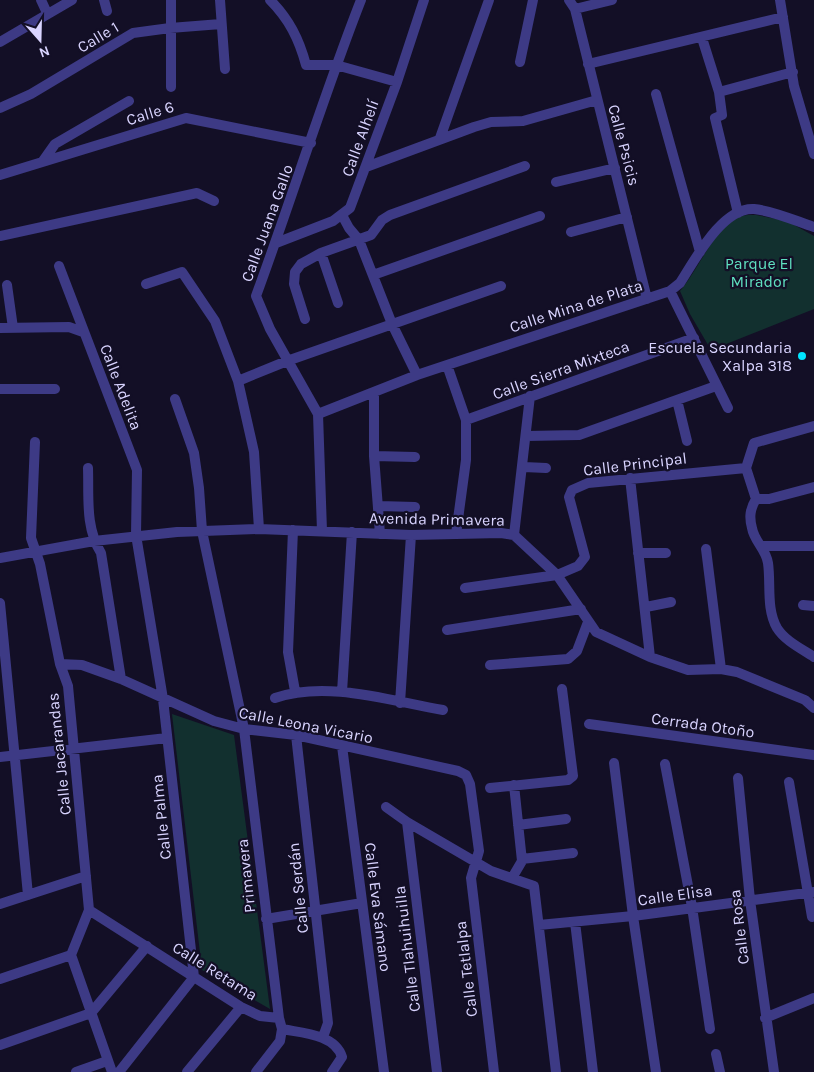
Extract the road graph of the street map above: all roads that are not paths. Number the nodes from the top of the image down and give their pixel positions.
1 (41, 0) edge
2 (72, 0) edge
3 (104, 0) edge
4 (172, 0) edge
5 (220, 0) edge
6 (270, 0) edge
7 (361, 0) edge
8 (424, 0) edge
9 (489, 0) edge
10 (533, 0) edge
11 (569, 0) edge
12 (612, 0) edge
13 (780, 0) edge
14 (575, 9) junction
15 (108, 11) dead end
16 (47, 13) junction
17 (782, 17) junction
18 (221, 24) junction
19 (170, 28) junction
20 (702, 38) junction
21 (0, 42) edge
22 (520, 62) dead end
23 (588, 64) junction
24 (336, 65) junction
25 (225, 69) dead end
26 (793, 72) junction
27 (397, 82) junction
28 (171, 87) dead end
29 (720, 92) junction
30 (656, 94) dead end
31 (597, 100) junction
32 (129, 101) dead end
33 (0, 108) edge
34 (440, 138) junction
35 (311, 143) junction
36 (814, 154) edge
37 (43, 161) junction
38 (366, 166) junction
39 (525, 166) dead end
40 (615, 168) junction
41 (0, 175) edge
42 (556, 182) dead end
43 (214, 201) dead end
44 (738, 213) junction
45 (342, 215) junction
46 (540, 216) dead end
47 (628, 217) junction
48 (814, 227) edge
49 (571, 232) dead end
50 (0, 236) edge
51 (359, 240) junction
52 (276, 242) junction
53 (700, 252) junction
54 (321, 253) junction
55 (59, 266) dead end
56 (373, 275) junction
57 (146, 284) dead end
58 (7, 285) dead end
59 (501, 286) dead end
60 (670, 291) junction
61 (648, 299) junction
62 (338, 304) dead end
63 (305, 319) dead end
64 (392, 324) junction
65 (0, 328) edge
66 (13, 328) junction
67 (83, 332) junction
68 (694, 338) junction
69 (287, 361) junction
70 (446, 365) junction
71 (416, 374) junction
72 (238, 381) junction
73 (716, 386) junction
74 (0, 389) edge
75 (55, 389) dead end
76 (374, 392) junction
77 (530, 396) junction
78 (176, 399) dead end
79 (677, 400) junction
80 (728, 408) dead end
81 (318, 414) junction
82 (466, 420) junction
83 (814, 426) edge
84 (527, 436) junction
85 (687, 441) dead end
86 (35, 442) dead end
87 (374, 456) junction
88 (415, 457) dead end
89 (524, 467) junction
90 (88, 468) dead end
91 (546, 468) dead end
92 (746, 468) junction
93 (630, 478) junction
94 (814, 487) edge
95 (756, 499) junction
96 (379, 506) junction
97 (415, 507) dead end
98 (259, 529) junction
99 (292, 530) junction
100 (202, 531) junction
101 (322, 531) junction
102 (352, 532) junction
103 (380, 534) junction
104 (456, 534) junction
105 (136, 535) junction
106 (411, 535) junction
107 (514, 535) junction
108 (94, 541) junction
109 (763, 546) junction
110 (814, 546) edge
111 (706, 549) dead end
112 (35, 551) junction
113 (638, 553) junction
114 (666, 553) dead end
115 (0, 558) edge
116 (558, 575) junction
117 (465, 588) dead end
118 (671, 602) dead end
119 (0, 603) edge
120 (803, 605) dead end
121 (814, 606) edge
122 (646, 608) junction
123 (581, 609) junction
124 (588, 622) junction
125 (447, 630) dead end
126 (650, 657) junction
127 (814, 657) edge
128 (60, 664) junction
129 (490, 666) dead end
130 (721, 669) junction
131 (121, 679) junction
132 (562, 689) dead end
133 (294, 691) junction
134 (342, 692) junction
135 (274, 698) dead end
136 (163, 699) junction
137 (810, 699) edge
138 (400, 703) junction
139 (814, 708) edge
140 (443, 710) dead end
141 (589, 724) dead end
142 (244, 729) junction
143 (296, 735) junction
144 (167, 738) junction
145 (342, 746) junction
146 (74, 750) junction
147 (814, 755) edge
148 (14, 756) junction
149 (0, 757) edge
150 (614, 763) dead end
151 (665, 764) dead end
152 (738, 778) dead end
153 (789, 782) dead end
154 (514, 785) junction
155 (490, 788) dead end
156 (386, 807) dead end
157 (566, 819) dead end
158 (407, 822) junction
159 (518, 825) junction
160 (573, 854) dead end
161 (522, 859) junction
162 (477, 863) junction
163 (86, 876) junction
164 (512, 878) junction
165 (812, 893) edge
166 (28, 895) junction
167 (750, 900) junction
168 (362, 902) junction
169 (0, 904) edge
170 (692, 907) junction
171 (315, 909) junction
172 (89, 910) junction
173 (633, 916) junction
174 (812, 917) dead end
175 (266, 919) junction
176 (575, 922) junction
177 (539, 925) junction
178 (147, 946) junction
179 (71, 955) junction
180 (194, 977) junction
181 (0, 979) edge
182 (814, 998) edge
183 (241, 1007) junction
184 (91, 1013) junction
185 (279, 1018) junction
186 (765, 1018) junction
187 (282, 1029) junction
188 (710, 1029) dead end
189 (323, 1037) junction
190 (0, 1045) edge
191 (716, 1054) dead end
192 (107, 1061) junction
193 (76, 1072) edge
194 (112, 1072) edge
195 (119, 1072) edge
196 (187, 1072) edge
197 (256, 1072) edge
198 (332, 1072) edge
199 (384, 1072) edge
200 (437, 1072) edge
201 (494, 1072) edge
202 (556, 1072) edge
203 (593, 1072) edge
204 (656, 1072) edge
205 (720, 1072) edge
206 (774, 1072) edge

1 - 16 street
2 - 16 street
3 - 15 street
4 - 19 street
5 - 18 street
6 - 24 street
7 - 24 street, Calle Juana Gallo
8 - 27 street, Calle Alhelí
9 - 34 street
10 - 22 street
11 - 14 street, Calle Psicis
12 - 14 street
13 - 17 street
14 - 23 street, Calle Psicis
16 - 21 street
17 - 20 street
17 - 26 street
18 - 19 street, Calle 1
18 - 25 street
19 - 28 street
19 - 33 street, Calle 1
20 - 23 street
20 - 29 street
23 - 31 street, Calle Psicis
24 - 27 street
24 - 35 street, Calle Juana Gallo
26 - 29 street
26 - 36 street
27 - 38 street, Calle Alhelí
29 - 44 street
30 - 53 street
31 - 34 street
31 - 40 street, Calle Psicis
32 - 37 street
34 - 38 street
35 - 37 street, Calle 6
35 - 52 street, Calle Juana Gallo
37 - 41 street, Calle 6
38 - 45 street, Calle Alhelí
39 - 51 street
40 - 42 street
40 - 47 street, Calle Psicis
43 - 50 street
44 - 48 street
44 - 53 street, Calle Mina de Plata
45 - 51 street
45 - 52 street
46 - 56 street
47 - 49 street
47 - 61 street, Calle Psicis
51 - 54 street
51 - 56 street
52 - 69 street, Calle Juana Gallo
53 - 60 street, Calle Mina de Plata
54 - 62 street
54 - 63 street
55 - 67 street
56 - 64 street
57 - 72 street
58 - 66 street
59 - 64 street
60 - 61 street, Calle Mina de Plata
60 - 68 street
61 - 70 street, Calle Mina de Plata
64 - 69 street
64 - 71 street
65 - 66 street, Calle Adelita
66 - 67 street, Calle Adelita
67 - 105 street, Calle Adelita
68 - 73 street
68 - 77 street, Calle Sierra Mixteca
69 - 72 street
69 - 81 street, Calle Juana Gallo
70 - 71 street, Calle Mina de Plata
70 - 82 street
71 - 76 street, Calle Mina de Plata
72 - 98 street
73 - 79 street
73 - 80 street
74 - 75 street
76 - 81 street, Calle Mina de Plata
76 - 87 street
77 - 82 street, Calle Sierra Mixteca
77 - 84 street
78 - 100 street, Primavera
79 - 84 street
79 - 85 street
81 - 101 street, Calle Juana Gallo
82 - 104 street
83 - 92 street
84 - 89 street
86 - 112 street, Calle Jacarandas
87 - 88 street
87 - 96 street
89 - 91 street
89 - 107 street
90 - 108 street
92 - 93 street, Calle Principal
92 - 95 street
93 - 113 street
93 - 116 street, Calle Principal
94 - 95 street
95 - 109 street
96 - 97 street
96 - 103 street
98 - 99 street, Avenida Primavera
98 - 100 street, Avenida Primavera
99 - 101 street, Avenida Primavera
99 - 133 street
100 - 105 street, Avenida Primavera
100 - 142 street, Primavera
101 - 102 street, Avenida Primavera
102 - 103 street, Avenida Primavera
102 - 134 street
103 - 106 street, Avenida Primavera
104 - 106 street, Avenida Primavera
104 - 107 street, Avenida Primavera
105 - 108 street, Avenida Primavera
105 - 136 street, Calle Palma
106 - 138 street
107 - 116 street, Avenida Primavera
108 - 112 street, Avenida Primavera
108 - 131 street
109 - 110 street
109 - 127 street
111 - 130 street
112 - 115 street, Avenida Primavera
112 - 128 street, Calle Jacarandas
113 - 114 street
113 - 122 street
116 - 117 street
116 - 123 street, Avenida Primavera
118 - 122 street
119 - 148 street
120 - 121 street
122 - 126 street
123 - 124 street, Avenida Primavera
123 - 125 street
124 - 126 street, Avenida Primavera
124 - 129 street
126 - 130 street, Avenida Primavera
128 - 131 street, Calle Leona Vicario
128 - 146 street, Calle Jacarandas
130 - 137 street, Avenida Primavera
131 - 136 street, Calle Leona Vicario
132 - 154 street
133 - 134 street
133 - 135 street
134 - 138 street
136 - 142 street, Calle Leona Vicario
136 - 144 street, Calle Palma
137 - 139 street, Avenida Primavera
138 - 140 street
141 - 147 street, Cerrada Otoño
142 - 143 street, Calle Leona Vicario
142 - 175 street, Primavera
143 - 145 street, Calle Leona Vicario
143 - 171 street, Calle Serdán
144 - 146 street
144 - 180 street, Calle Palma
145 - 162 street, Calle Leona Vicario
145 - 168 street, Calle Eva Sámano
146 - 148 street
146 - 163 street, Calle Jacarandas
148 - 149 street
148 - 166 street
150 - 173 street
151 - 170 street
152 - 167 street, Calle Rosa
153 - 165 street
154 - 155 street
154 - 159 street
156 - 158 street
157 - 159 street
158 - 162 street
158 - 200 street, Calle Tlahuihuilla
159 - 161 street
160 - 161 street
161 - 164 street
162 - 164 street
162 - 201 street, Calle Tetlalpa
163 - 166 street
163 - 172 street, Calle Jacarandas
164 - 177 street
165 - 167 street, Calle Elisa
165 - 174 street
166 - 169 street
167 - 170 street, Calle Elisa
167 - 186 street, Calle Rosa
168 - 171 street
168 - 199 street, Calle Eva Sámano
170 - 173 street, Calle Elisa
170 - 188 street
171 - 175 street
171 - 189 street, Calle Serdán
172 - 178 street, Calle Retama
172 - 179 street, Calle Jacarandas
173 - 176 street, Calle Elisa
173 - 204 street
175 - 185 street, Primavera
176 - 177 street, Calle Elisa
176 - 203 street
177 - 202 street
178 - 180 street, Calle Retama
178 - 184 street
179 - 181 street
179 - 184 street
180 - 183 street, Calle Retama
180 - 195 street
182 - 186 street
183 - 185 street, Calle Retama
183 - 196 street
184 - 190 street
184 - 192 street
185 - 187 street
186 - 206 street, Calle Rosa
187 - 189 street
187 - 197 street
189 - 198 street
191 - 205 street
192 - 193 street
192 - 194 street

